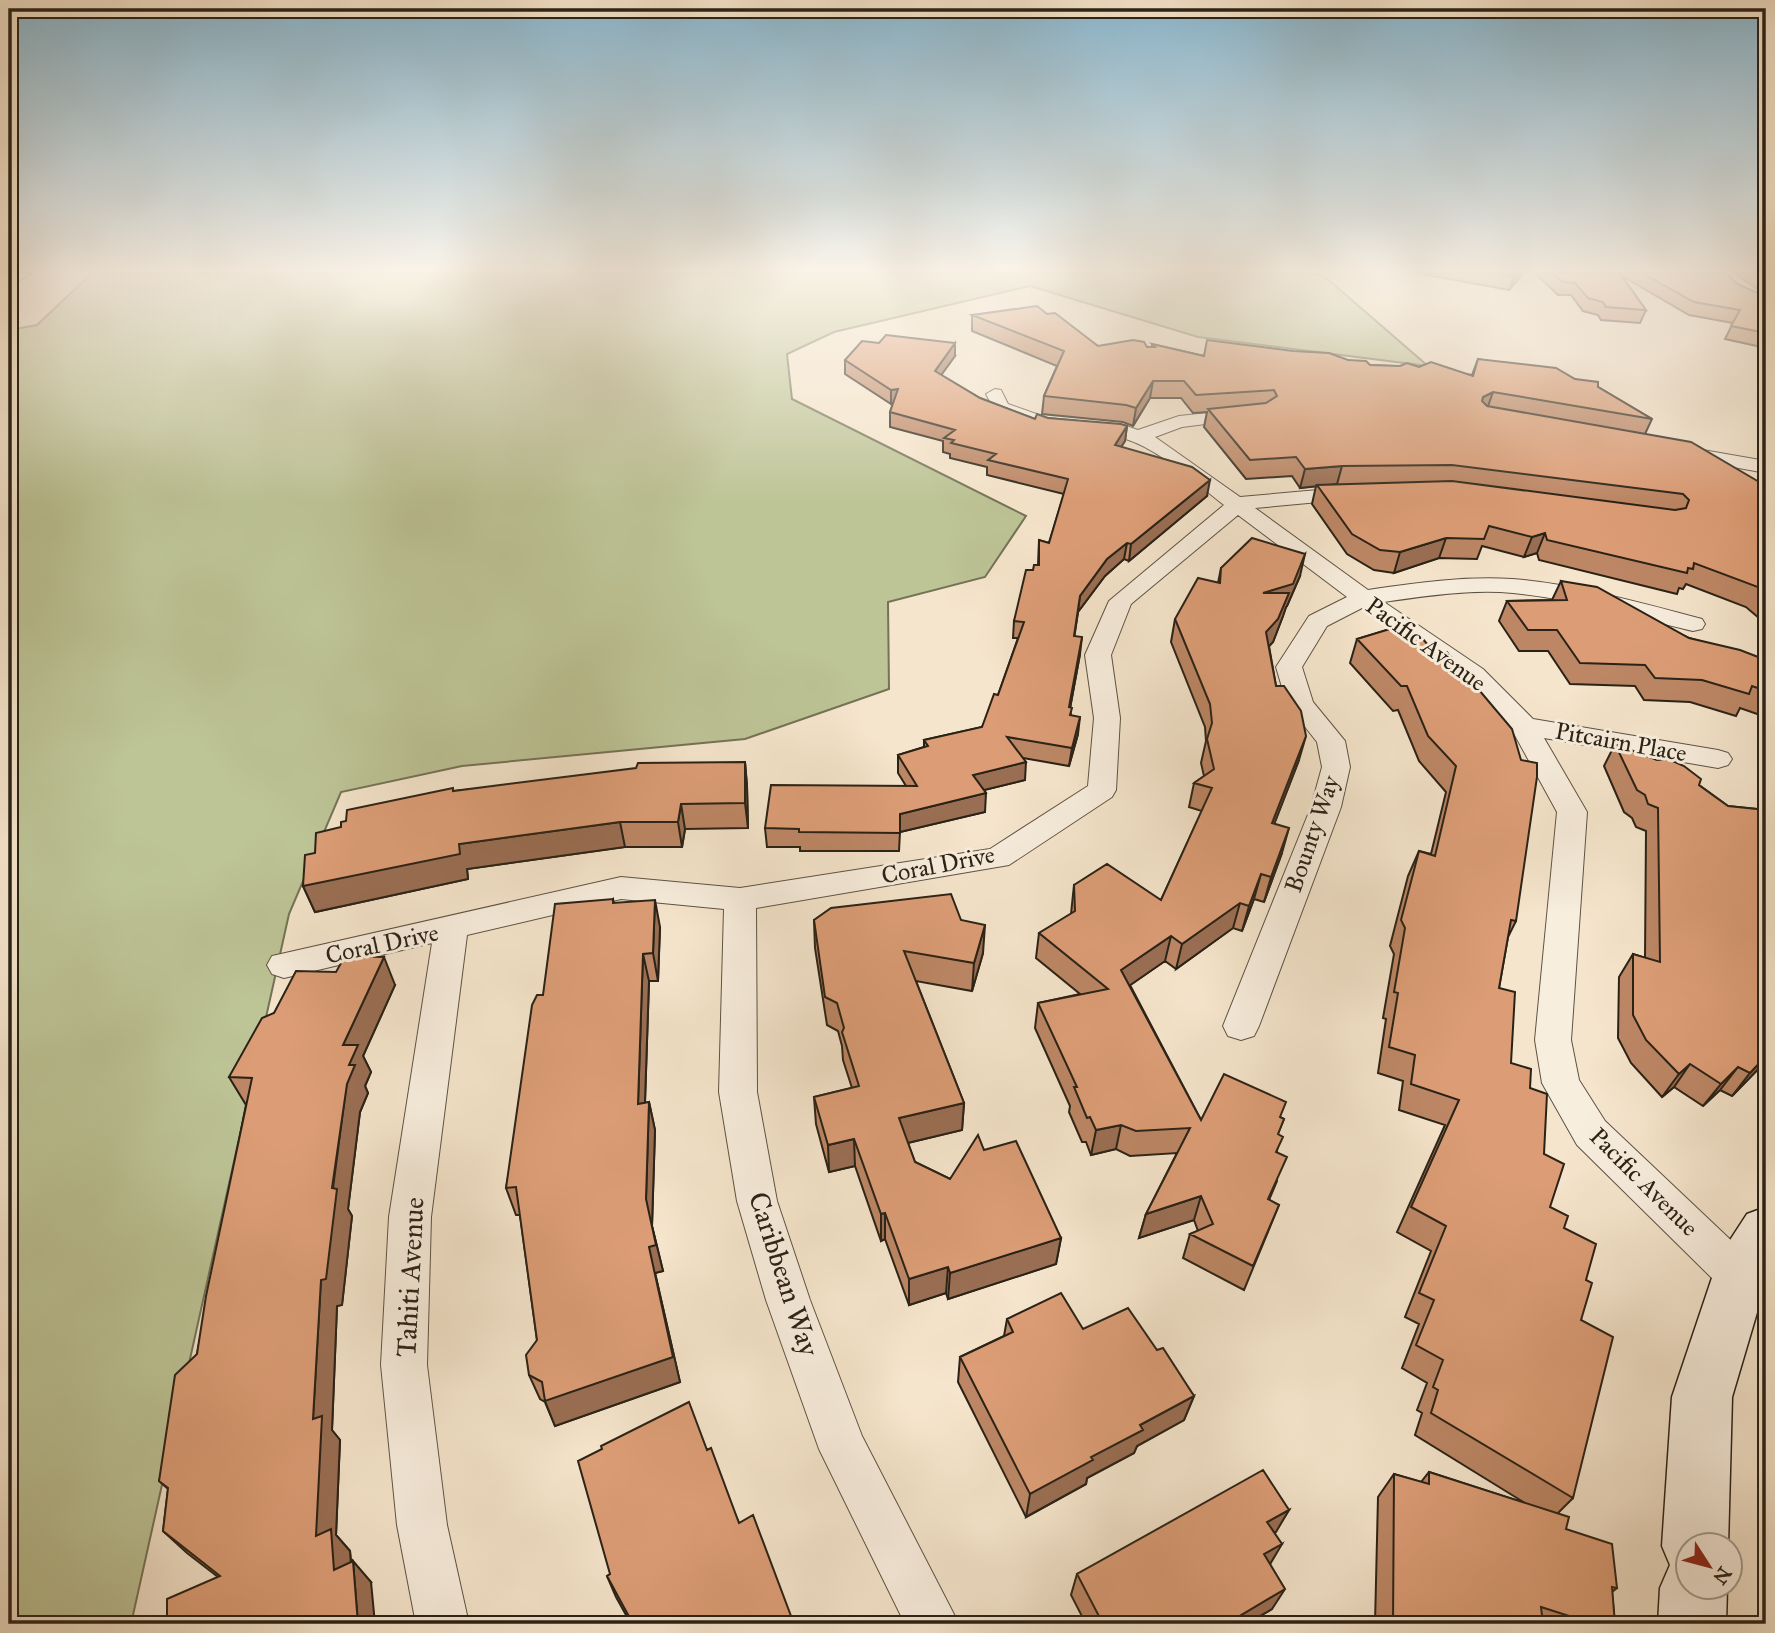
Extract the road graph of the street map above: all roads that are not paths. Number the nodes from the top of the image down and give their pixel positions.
1 (995, 394) dead end
2 (1262, 414) edge
3 (1138, 437) junction
4 (1660, 448) edge
5 (1766, 467) edge
6 (1377, 493) edge
7 (1239, 503) junction
8 (1363, 598) junction
9 (1693, 624) dead end
10 (1524, 726) junction
11 (1718, 759) dead end
12 (740, 899) junction
13 (451, 929) junction
14 (285, 965) dead end
15 (1241, 1026) dead end
16 (1752, 1254) edge
17 (1696, 1532) edge
18 (1693, 1602) edge
19 (442, 1624) edge
20 (933, 1624) edge
21 (1692, 1624) edge

1 - 3 street, Pacific Avenue
2 - 3 street
3 - 7 street, Pacific Avenue
4 - 5 street
6 - 7 street
7 - 8 street, Pacific Avenue
7 - 12 street, Coral Drive
8 - 9 street, Bounty Way
8 - 10 street, Pacific Avenue
8 - 15 street, Bounty Way
10 - 11 street, Pitcairn Place
10 - 16 street, Pacific Avenue
12 - 13 street, Coral Drive
12 - 20 street, Caribbean Way
13 - 14 street, Coral Drive
13 - 19 street, Tahiti Avenue
16 - 17 street
18 - 21 street

